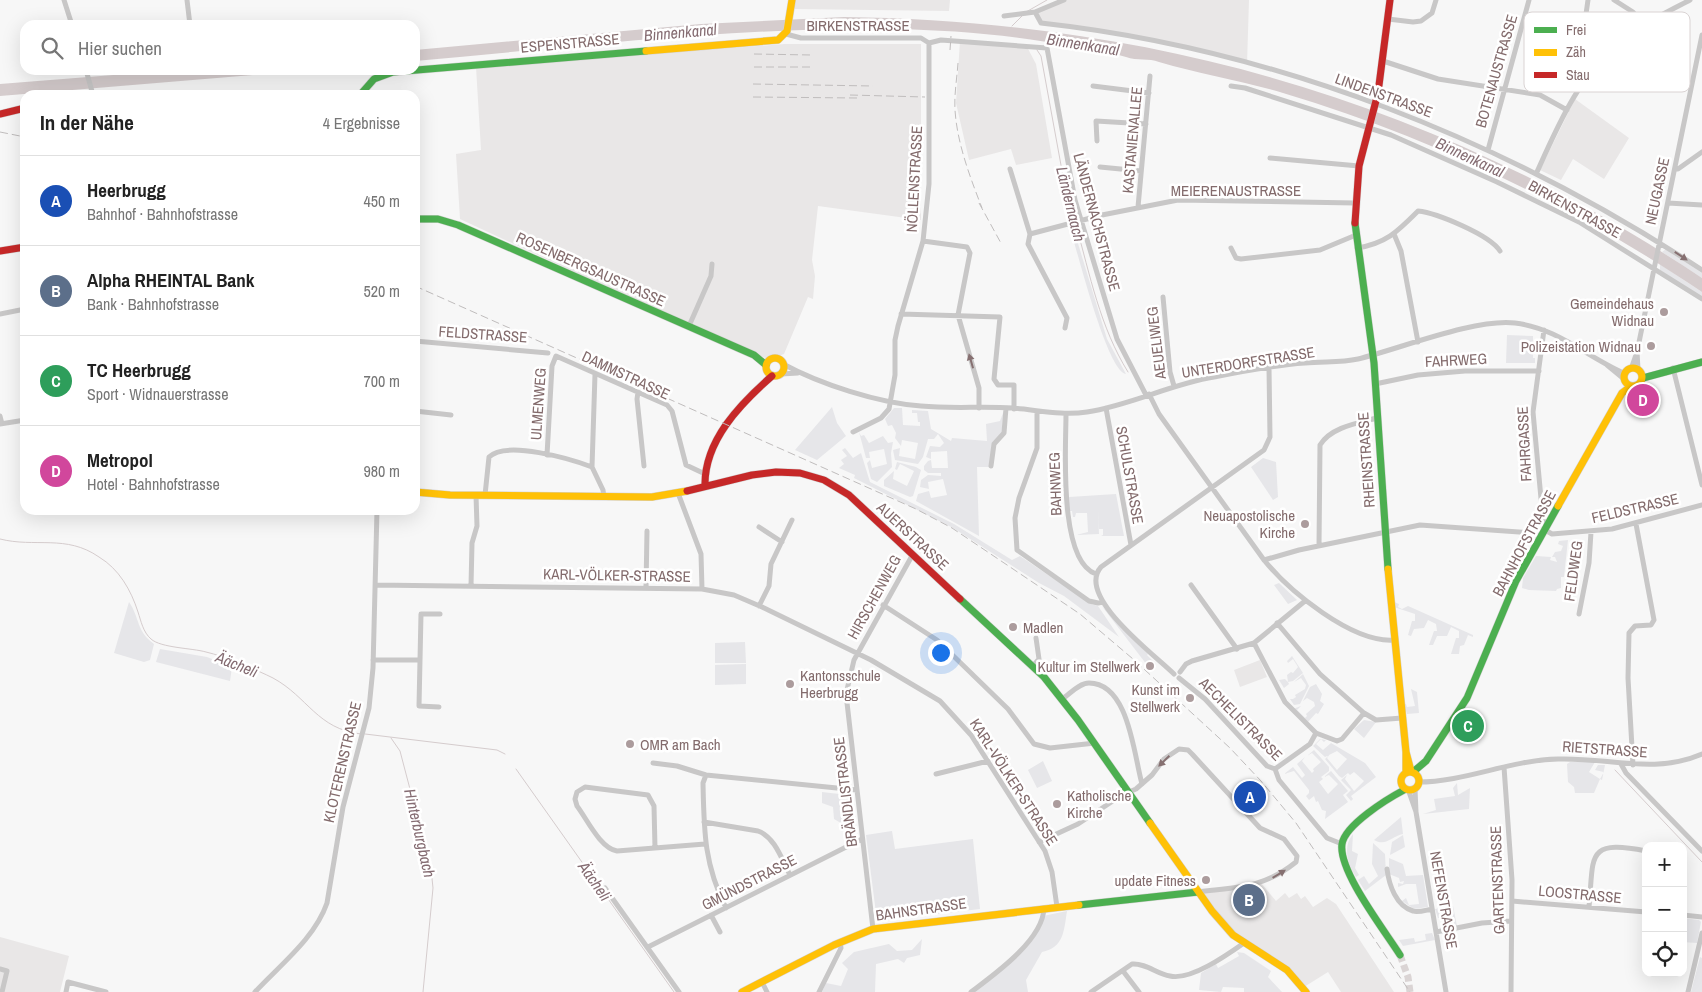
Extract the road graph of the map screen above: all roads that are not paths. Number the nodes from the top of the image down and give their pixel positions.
1 (64, 0) edge
2 (187, 0) edge
3 (792, 0) edge
4 (1064, 0) edge
5 (1390, 0) edge
6 (1436, 0) edge
7 (1614, 0) edge
8 (1690, 0) edge
9 (1035, 12) junction
10 (1633, 12) edge
11 (1668, 12) edge
12 (1004, 16) dead end
13 (1524, 18) edge
14 (1388, 19) junction
15 (70, 20) edge
16 (189, 20) edge
17 (1702, 35) edge
18 (784, 36) junction
19 (929, 44) junction
20 (1045, 48) joint
21 (1382, 61) junction
22 (1699, 63) edge
23 (420, 70) edge
24 (87, 75) edge
25 (382, 75) edge
26 (1150, 76) dead end
27 (1093, 86) dead end
28 (1231, 86) dead end
29 (1504, 88) junction
30 (92, 90) edge
31 (362, 90) edge
32 (1524, 92) edge
33 (1525, 92) edge
34 (1578, 92) edge
35 (1149, 93) junction
36 (1375, 104) junction
37 (20, 109) edge
38 (1567, 110) junction
39 (0, 114) edge
40 (1146, 124) junction
41 (1368, 127) junction
42 (1098, 141) dead end
43 (1488, 150) junction
44 (1702, 152) edge
45 (1270, 158) dead end
46 (1359, 166) junction
47 (1100, 167) dead end
48 (1674, 168) junction
49 (1010, 170) dead end
50 (1141, 171) junction
51 (1537, 172) junction
52 (1355, 203) junction
53 (1668, 203) junction
54 (1702, 205) edge
55 (1138, 207) junction
56 (420, 219) edge
57 (1079, 221) junction
58 (1030, 234) junction
59 (1394, 234) junction
60 (1356, 235) junction
61 (923, 240) junction
62 (1659, 244) junction
63 (20, 247) edge
64 (1231, 248) dead end
65 (1357, 248) junction
66 (0, 251) edge
67 (1500, 251) dead end
68 (712, 264) dead end
69 (1654, 270) junction
70 (1702, 270) edge
71 (1164, 297) dead end
72 (1702, 299) edge
73 (20, 310) edge
74 (0, 314) edge
75 (901, 314) junction
76 (958, 315) junction
77 (689, 326) junction
78 (1065, 328) dead end
79 (1544, 330) junction
80 (420, 341) edge
81 (1418, 342) junction
82 (548, 353) dead end
83 (754, 355) junction
84 (1373, 355) junction
85 (556, 356) joint
86 (771, 359) junction
87 (1702, 362) edge
88 (783, 364) junction
89 (1269, 368) junction
90 (1673, 368) junction
91 (768, 371) junction
92 (1539, 371) junction
93 (798, 373) junction
94 (596, 374) junction
95 (781, 374) junction
96 (1633, 375) junction
97 (1374, 384) junction
98 (1174, 386) junction
99 (1630, 386) junction
100 (638, 392) junction
101 (1148, 394) junction
102 (1622, 394) junction
103 (891, 403) junction
104 (979, 408) junction
105 (1006, 408) junction
106 (1014, 408) junction
107 (1106, 408) junction
108 (420, 412) edge
109 (1037, 412) junction
110 (1066, 414) junction
111 (452, 415) dead end
112 (0, 416) edge
113 (1377, 418) junction
114 (20, 421) edge
115 (1, 424) edge
116 (854, 432) dead end
117 (547, 455) junction
118 (644, 466) dead end
119 (991, 466) dead end
120 (592, 467) junction
121 (703, 473) junction
122 (1702, 485) edge
123 (705, 486) junction
124 (1213, 489) junction
125 (420, 493) edge
126 (678, 493) junction
127 (476, 495) junction
128 (485, 495) junction
129 (604, 497) junction
130 (1702, 505) edge
131 (377, 515) edge
132 (792, 520) dead end
133 (1636, 524) junction
134 (759, 527) dead end
135 (647, 531) dead end
136 (1544, 531) junction
137 (1591, 532) junction
138 (1385, 533) junction
139 (782, 542) junction
140 (1131, 546) junction
141 (1320, 546) junction
142 (913, 554) junction
143 (1264, 560) junction
144 (1096, 574) junction
145 (375, 585) junction
146 (1191, 585) dead end
147 (471, 586) junction
148 (646, 588) junction
149 (702, 589) junction
150 (1305, 601) junction
151 (1103, 602) junction
152 (883, 605) junction
153 (759, 606) junction
154 (440, 614) dead end
155 (1579, 614) dead end
156 (1277, 623) junction
157 (1036, 638) dead end
158 (1394, 640) junction
159 (1254, 643) junction
160 (1236, 649) junction
161 (857, 653) junction
162 (373, 660) junction
163 (420, 660) junction
164 (1034, 666) junction
165 (1178, 675) junction
166 (1062, 699) junction
167 (439, 707) dead end
168 (1364, 713) junction
169 (1402, 718) junction
170 (1316, 733) junction
171 (1095, 743) junction
172 (1702, 754) edge
173 (988, 761) junction
174 (653, 763) dead end
175 (1622, 764) junction
176 (1633, 765) junction
177 (1504, 767) junction
178 (1275, 769) junction
179 (936, 774) dead end
180 (706, 775) junction
181 (1410, 781) junction
182 (1142, 784) junction
183 (857, 790) junction
184 (1128, 792) junction
185 (704, 822) junction
186 (862, 839) junction
187 (1040, 842) junction
188 (705, 844) junction
189 (1342, 844) junction
190 (655, 848) junction
191 (1642, 850) edge
192 (1702, 851) edge
193 (1387, 869) dead end
194 (790, 875) junction
195 (605, 888) dead end
196 (1198, 892) junction
197 (1512, 901) junction
198 (1057, 907) junction
199 (1589, 907) junction
200 (726, 908) junction
201 (1044, 908) junction
202 (1432, 909) junction
203 (1642, 912) edge
204 (711, 915) junction
205 (1687, 915) edge
206 (1702, 917) edge
207 (1511, 920) junction
208 (874, 929) junction
209 (720, 932) dead end
210 (1436, 932) junction
211 (1702, 933) edge
212 (840, 942) junction
213 (1244, 943) junction
214 (648, 947) junction
215 (1400, 954) tunnel mouth
216 (0, 969) edge
217 (1123, 971) junction
218 (762, 982) junction
219 (2, 992) edge
220 (66, 992) edge
221 (106, 992) edge
222 (255, 992) edge
223 (679, 992) edge
224 (742, 992) edge
225 (767, 992) edge
226 (819, 992) edge
227 (971, 992) edge
228 (1092, 992) edge
229 (1139, 992) edge
230 (1306, 992) edge
231 (1446, 992) edge
232 (1511, 992) edge
233 (1688, 992) edge

1 - 15 street
2 - 16 street
3 - 18 main road
4 - 9 street
5 - 14 main road, RHEINSTRASSE
6 - 14 street
7 - 10 street
8 - 11 street
9 - 12 street
9 - 36 street, LINDENSTRASSE
13 - 29 street, BOTENAUSTRASSE
14 - 21 main road, RHEINSTRASSE
17 - 22 street, NEUGASSE
18 - 19 street, BIRKENSTRASSE
18 - 23 main road, ESPENSTRASSE
19 - 20 street, BIRKENSTRASSE
19 - 61 street, NÖLLENSTRASSE
20 - 57 street, LÄNDERNACHSTRASSE
21 - 29 street
21 - 36 main road, RHEINSTRASSE
22 - 48 street, NEUGASSE
24 - 30 street
25 - 31 main road, ESPENSTRASSE
26 - 35 street, KASTANIENALLEE
27 - 35 street
28 - 41 street, BIRKENSTRASSE
29 - 32 street
29 - 43 street, BOTENAUSTRASSE
33 - 38 street
34 - 38 street
35 - 40 street, KASTANIENALLEE
36 - 41 main road, RHEINSTRASSE
36 - 43 street, LINDENSTRASSE
37 - 39 main road
38 - 51 street
40 - 42 street
40 - 50 street, KASTANIENALLEE
41 - 46 main road, RHEINSTRASSE
41 - 69 street, BIRKENSTRASSE
43 - 51 street, LINDENSTRASSE
44 - 48 street
45 - 46 street
46 - 52 main road, RHEINSTRASSE
47 - 50 street
48 - 53 street, NEUGASSE
49 - 58 street
50 - 55 street, KASTANIENALLEE
51 - 62 street, LINDENSTRASSE
52 - 55 street, MEIERENAUSTRASSE
52 - 60 main road, RHEINSTRASSE
53 - 54 street
53 - 62 street, NEUGASSE
55 - 57 street, MEIERENAUSTRASSE
56 - 77 main road, ROSENBERGSAUSTRASSE
57 - 58 street, MEIERENAUSTRASSE
57 - 101 street, LÄNDERNACHSTRASSE
58 - 78 street
59 - 65 street
59 - 67 street
59 - 81 street
60 - 64 street
60 - 65 main road, RHEINSTRASSE
61 - 75 street, NÖLLENSTRASSE
61 - 76 street
62 - 69 street, NEUGASSE
62 -> 70 street, LINDENSTRASSE
63 - 66 main road
65 - 84 main road, RHEINSTRASSE
68 - 77 street
69 - 72 street, BIRKENSTRASSE
69 - 96 street, NEUGASSE
71 - 98 street, AEUELIWEG
73 - 74 street
75 - 76 street
75 - 103 street, NÖLLENSTRASSE
104 -> 76 street
76 - 106 street
77 - 83 main road, ROSENBERGSAUSTRASSE
79 - 81 street, UNTERDORFSTRASSE
79 - 92 street, FAHRGASSE
79 - 96 street, UNTERDORFSTRASSE
80 - 82 street, FELDSTRASSE
81 - 84 street, UNTERDORFSTRASSE
83 - 86 main road, ROSENBERGSAUSTRASSE
83 - 91 main road, ROSENBERGSAUSTRASSE
84 - 89 street, UNTERDORFSTRASSE
84 - 97 main road, RHEINSTRASSE
85 - 94 street, DAMMSTRASSE
85 - 117 street, ULMENWEG
86 - 88 main road, ROSENBERGSAUSTRASSE
86 - 91 main road
87 - 90 main road
88 - 93 street, UNTERDORFSTRASSE
88 - 95 main road
89 - 98 street, UNTERDORFSTRASSE
89 - 124 street
90 - 96 main road
90 - 122 street
91 - 95 main road
91 - 121 main road
92 - 97 street, FAHRWEG
92 - 136 street, FAHRGASSE
93 - 95 street, UNTERDORFSTRASSE
93 - 103 street, UNTERDORFSTRASSE
94 - 100 street, DAMMSTRASSE
94 - 120 street
96 - 99 main road, BAHNHOFSTRASSE
96 - 99 main road
96 - 102 main road, BAHNHOFSTRASSE
97 - 113 main road, RHEINSTRASSE
98 - 101 street, UNTERDORFSTRASSE
99 - 102 main road, BAHNHOFSTRASSE
100 - 118 street
100 - 121 street, DAMMSTRASSE
101 - 107 street, UNTERDORFSTRASSE
101 - 124 street, LÄNDERNACHSTRASSE
102 - 136 main road, BAHNHOFSTRASSE
103 - 104 street, UNTERDORFSTRASSE
103 - 116 street
104 - 105 street, UNTERDORFSTRASSE
105 - 106 street, UNTERDORFSTRASSE
105 - 119 street
106 - 109 street, UNTERDORFSTRASSE
107 - 110 street, UNTERDORFSTRASSE
107 - 140 street, SCHULSTRASSE
108 - 111 street
109 - 110 street, UNTERDORFSTRASSE
109 - 151 street
110 - 144 street, BAHNWEG
112 - 115 street
113 - 138 main road, RHEINSTRASSE
113 - 141 street
114 - 115 street
117 - 120 street
117 - 128 street
120 - 129 street
121 - 123 main road
123 - 126 main road, AUERSTRASSE
123 - 142 main road, AUERSTRASSE
124 - 140 street
124 - 143 street, LÄNDERNACHSTRASSE
125 - 127 main road, AUERSTRASSE
126 - 129 main road, AUERSTRASSE
126 - 149 street
127 - 128 main road, AUERSTRASSE
127 - 147 street
128 - 129 main road, AUERSTRASSE
130 - 133 street, FELDSTRASSE
131 - 145 street, KLOTERENSTRASSE
132 - 139 street
133 - 137 street, FELDSTRASSE
133 - 176 street
134 - 139 street
135 - 148 street
136 - 137 street, FELDSTRASSE
136 - 138 street, FELDSTRASSE
136 - 181 main road, BAHNHOFSTRASSE
137 - 155 street, FELDWEG
138 - 141 street, FELDSTRASSE
138 - 158 main road, RHEINSTRASSE
139 - 153 street
140 - 144 street
141 - 143 street, FELDSTRASSE
142 - 152 street, HIRSCHENWEG
142 - 164 main road, AUERSTRASSE
143 - 150 street, LÄNDERNACHSTRASSE
144 - 151 street, AECHELISTRASSE
145 - 147 street, KARL-VÖLKER-STRASSE
145 - 162 street, KLOTERENSTRASSE
146 - 160 street
147 - 148 street, KARL-VÖLKER-STRASSE
148 - 149 street, KARL-VÖLKER-STRASSE
149 - 153 street, KARL-VÖLKER-STRASSE
150 - 156 street
150 - 158 street, LÄNDERNACHSTRASSE
151 - 165 street, AECHELISTRASSE
152 - 161 street, HIRSCHENWEG
152 - 171 street
153 - 161 street, KARL-VÖLKER-STRASSE
154 - 163 street
156 - 159 street
156 - 168 street
157 - 164 street
158 - 169 main road, RHEINSTRASSE
159 - 160 street
159 - 170 street
160 - 165 street
161 - 173 street, KARL-VÖLKER-STRASSE
161 - 183 street, BRÄNDLISTRASSE
162 - 163 street
162 - 222 street, KLOTERENSTRASSE
163 - 167 street
164 - 166 main road, AUERSTRASSE
165 - 178 street, AECHELISTRASSE
166 - 171 main road, AUERSTRASSE
166 - 182 street
168 - 169 street
168 - 170 street
169 - 181 main road, RHEINSTRASSE
170 - 178 street
171 - 184 main road, AUERSTRASSE
172 - 176 street, RIETSTRASSE
173 - 179 street
173 - 187 street, KARL-VÖLKER-STRASSE
174 - 180 street
175 - 176 street, RIETSTRASSE
175 - 177 street, RIETSTRASSE
175 - 192 street
177 - 181 street, RIETSTRASSE
177 - 197 street, GARTENSTRASSE
178 - 189 street, AECHELISTRASSE
180 - 183 street
180 - 185 street
181 - 189 main road
181 - 202 street, NEFENSTRASSE
182 - 184 street
196 -> 182 street
183 - 186 street, BRÄNDLISTRASSE
184 - 187 street
184 - 196 main road, AUERSTRASSE
185 - 188 street
185 - 194 street
186 - 194 street, GMÜNDSTRASSE
186 - 208 street, BRÄNDLISTRASSE
187 - 198 street, KARL-VÖLKER-STRASSE
188 - 190 street
188 - 200 street
189 - 215 main road
190 - 190 street
191 - 199 street
193 - 202 street
194 - 200 street, GMÜNDSTRASSE
195 - 214 street
196 - 198 main road, BAHNSTRASSE
196 - 213 main road, AUERSTRASSE
197 - 199 street, LOOSTRASSE
197 - 207 street, GARTENSTRASSE
198 - 201 main road, BAHNSTRASSE
199 - 203 street, LOOSTRASSE
200 - 204 street, GMÜNDSTRASSE
201 - 208 main road, BAHNSTRASSE
201 - 227 street
202 - 210 street, NEFENSTRASSE
204 - 209 street
204 - 214 street, GMÜNDSTRASSE
205 - 206 street
207 - 210 street
207 - 232 street, GARTENSTRASSE
208 - 212 main road, BAHNSTRASSE
210 - 231 street, NEFENSTRASSE
211 - 233 street
212 - 218 main road, BAHNSTRASSE
212 - 226 street
213 - 217 street
213 - 230 main road, AUERSTRASSE
214 - 223 street
216 - 219 street
217 - 228 street
217 - 229 street
218 - 224 main road, BAHNSTRASSE
218 - 225 street
220 - 221 street

